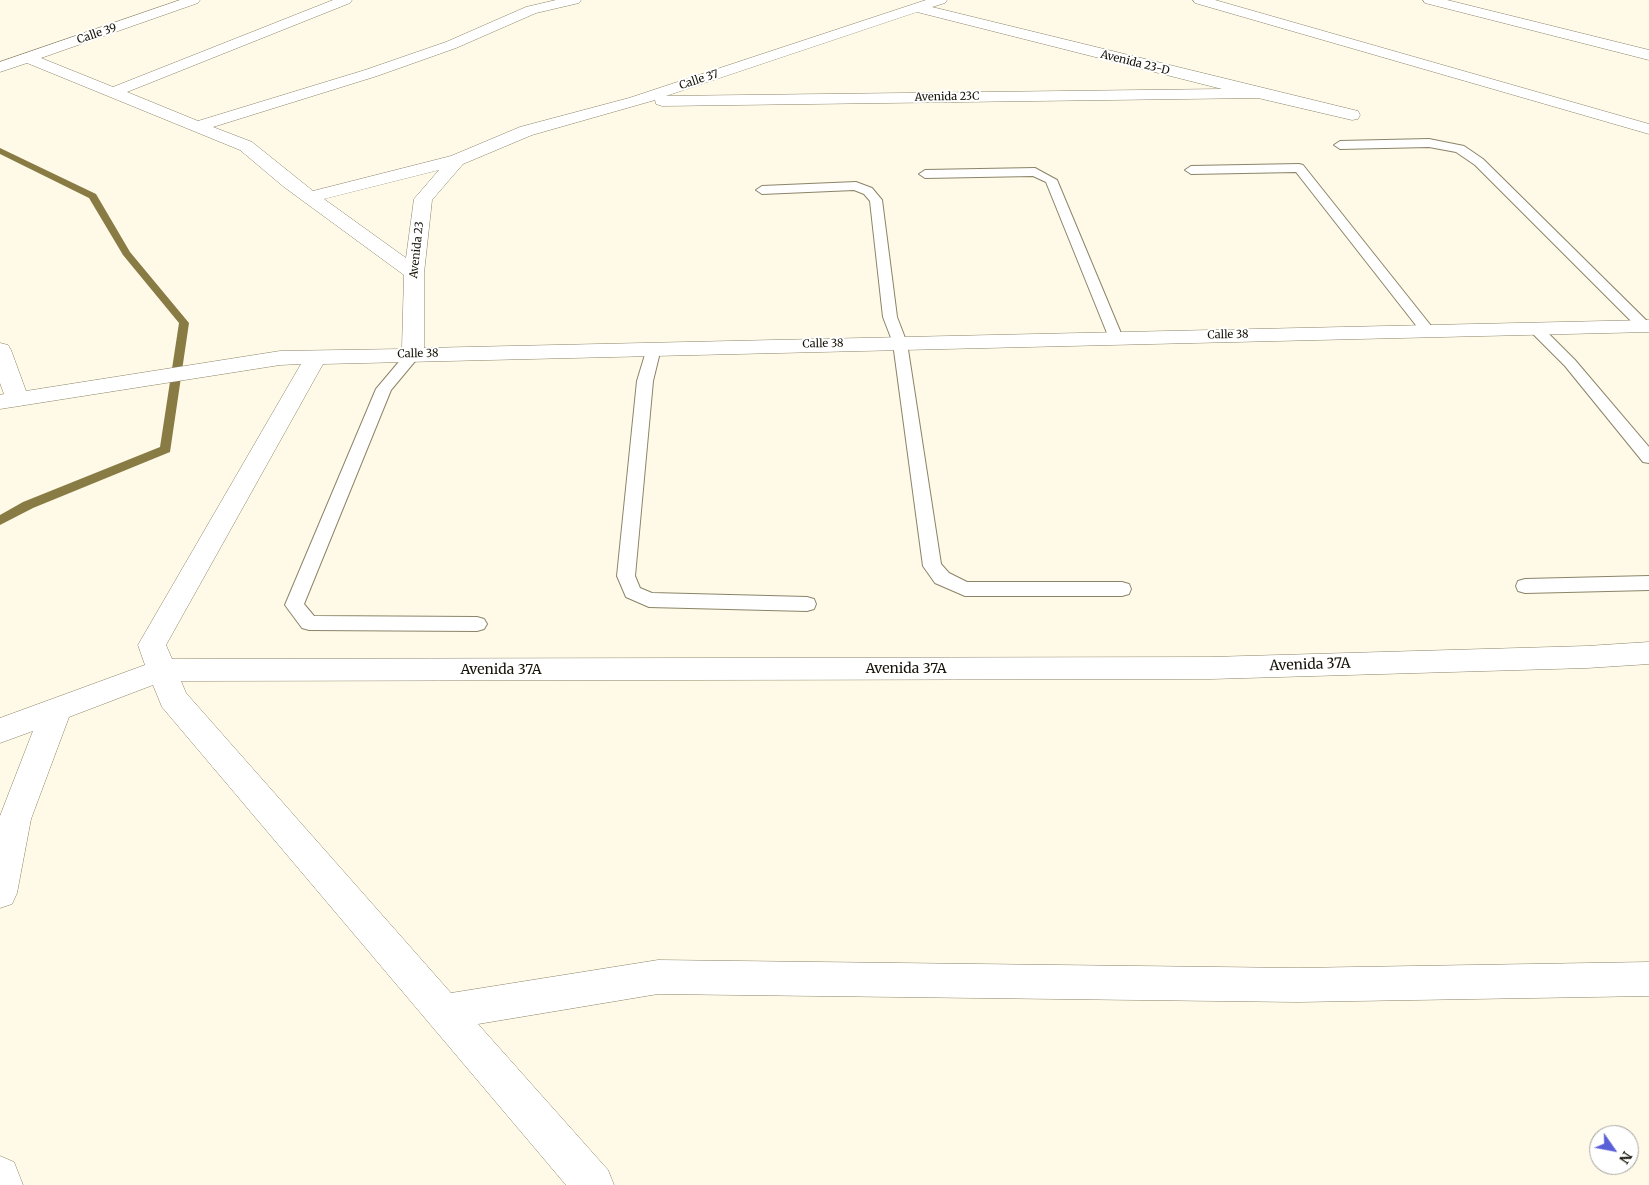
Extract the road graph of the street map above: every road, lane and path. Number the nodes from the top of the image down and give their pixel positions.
1 (193, 0) edge
2 (345, 0) edge
3 (574, 0) edge
4 (940, 0) edge
5 (1200, 0) edge
6 (1430, 0) edge
7 (918, 8) junction
8 (1649, 55) edge
9 (28, 58) junction
10 (0, 67) edge
11 (112, 92) junction
12 (1258, 93) junction
13 (636, 101) junction
14 (1352, 115) dead end
15 (195, 127) junction
16 (1649, 128) edge
17 (1340, 145) dead end
18 (457, 160) junction
19 (1191, 170) dead end
20 (924, 174) dead end
21 (762, 190) dead end
22 (310, 197) junction
23 (414, 274) junction
24 (1647, 326) edge
25 (1535, 328) junction
26 (1427, 330) junction
27 (1116, 338) junction
28 (900, 342) junction
29 (654, 348) junction
30 (0, 350) edge
31 (413, 354) junction
32 (316, 357) junction
33 (9, 401) edge
34 (1649, 458) edge
35 (1649, 583) edge
36 (1525, 586) dead end
37 (1122, 589) dead end
38 (808, 604) dead end
39 (477, 624) dead end
40 (1649, 653) edge
41 (162, 670) junction
42 (57, 709) junction
43 (0, 731) edge
44 (0, 893) edge
45 (1649, 979) edge
46 (443, 1012) junction
47 (0, 1176) edge
48 (2, 1185) edge
49 (593, 1185) edge

1 - 9 street, Calle 39
2 - 11 street
3 - 15 street
4 - 7 street, Calle 37
5 - 16 street
6 - 8 street
7 - 12 street, Avenida 23-D
7 - 13 street, Calle 37
9 - 10 street, Calle 39
9 - 11 street
11 - 15 street
12 - 13 street, Avenida 23C
12 - 14 street, Avenida 23-D
13 - 18 street, Calle 37
15 - 22 street
17 - 24 lane
18 - 22 street, Calle 37
18 - 23 street, Avenida 23
19 - 26 lane
20 - 27 lane
21 - 28 lane
22 - 23 street
23 - 31 street, Avenida 23
24 - 25 street, Calle 38
25 - 26 street, Calle 38
25 - 34 lane
26 - 27 street, Calle 38
27 - 28 street, Calle 38
28 - 29 street, Calle 38
28 - 37 lane
29 - 31 street, Calle 38
29 - 38 lane
30 - 33 street
31 - 32 street, Calle 38
31 - 39 lane
32 - 33 street, Calle 38
32 - 41 street
35 - 36 lane
40 - 41 street, Avenida 37A
41 - 42 street
41 - 46 street
42 - 43 street
42 - 44 street
45 - 46 street
46 - 49 street
47 - 48 street

